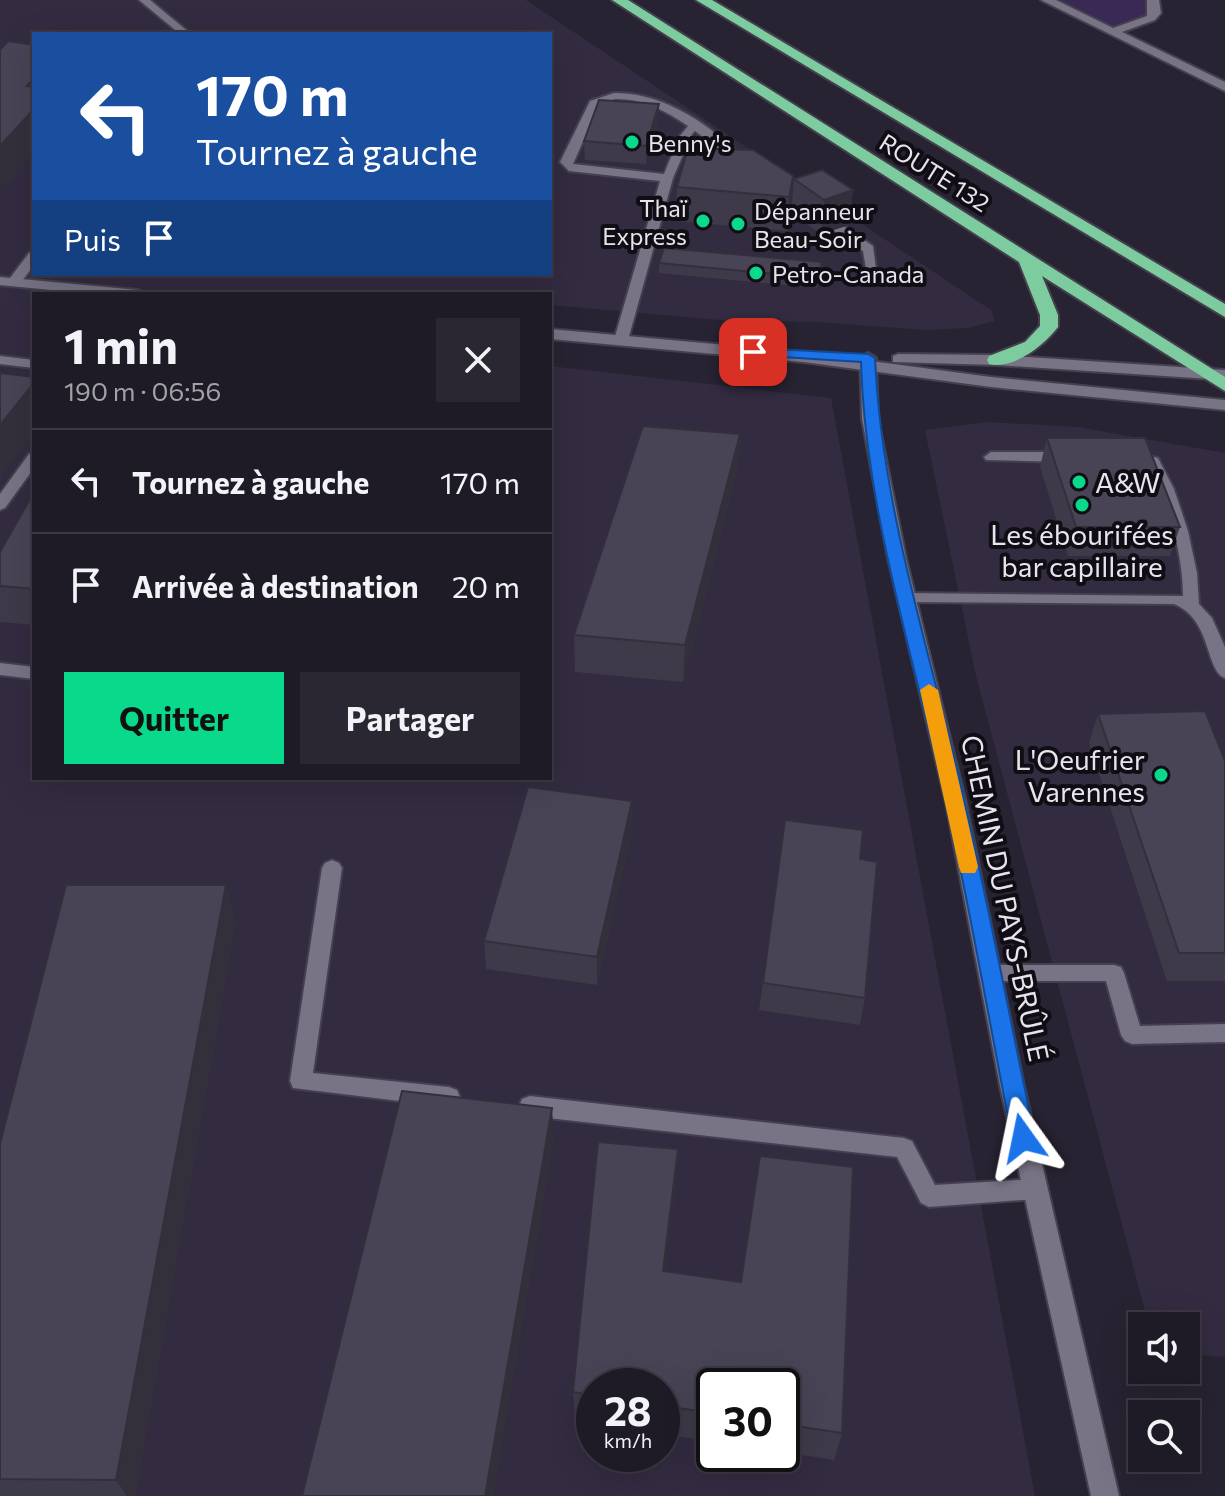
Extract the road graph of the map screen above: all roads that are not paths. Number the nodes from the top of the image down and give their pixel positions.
1 (144, 0) edge
2 (619, 0) edge
3 (703, 0) edge
4 (1047, 0) edge
5 (1153, 0) edge
6 (184, 32) edge
7 (1112, 32) junction
8 (1225, 87) edge
9 (693, 127) junction
10 (754, 170) edge
11 (667, 178) junction
12 (838, 228) edge
13 (32, 258) edge
14 (1027, 260) junction
15 (871, 266) dead end
16 (7, 281) edge
17 (118, 292) edge
18 (1219, 307) edge
19 (552, 334) edge
20 (621, 340) junction
21 (0, 360) edge
22 (996, 360) junction
23 (868, 362) junction
24 (32, 364) edge
25 (1217, 375) edge
26 (1225, 385) edge
27 (1225, 405) edge
28 (991, 457) dead end
29 (1081, 457) edge
30 (1118, 457) edge
31 (32, 460) edge
32 (0, 505) edge
33 (907, 598) junction
34 (1191, 604) junction
35 (0, 669) edge
36 (1225, 672) edge
37 (32, 673) edge
38 (332, 868) dead end
39 (989, 973) junction
40 (1225, 1033) edge
41 (467, 1099) edge
42 (514, 1104) edge
43 (1035, 1189) junction
44 (1105, 1496) edge

1 - 6 lane
2 - 14 highway, ROUTE 132
3 - 18 highway, ROUTE 132
4 - 7 street
5 - 7 street
7 - 8 street
9 - 10 lane
9 - 11 lane
9 - 11 lane
11 - 20 lane
12 - 15 lane
13 - 16 lane
14 - 22 highway
14 - 25 highway, ROUTE 132
16 - 17 street
19 - 20 street
20 - 23 street
21 - 24 lane
22 - 23 street
22 - 25 street
23 - 27 street
23 - 33 street, CHEMIN DU PAYS-BRÛLÉ
25 - 26 highway, ROUTE 132
28 - 29 lane
30 - 34 lane
31 - 32 lane
33 - 34 lane
33 - 39 street, CHEMIN DU PAYS-BRÛLÉ
34 - 36 lane
35 - 37 lane
38 - 41 lane
39 - 40 lane
39 - 43 street, CHEMIN DU PAYS-BRÛLÉ
42 - 43 lane
43 - 44 street, CHEMIN DU PAYS-BRÛLÉ

